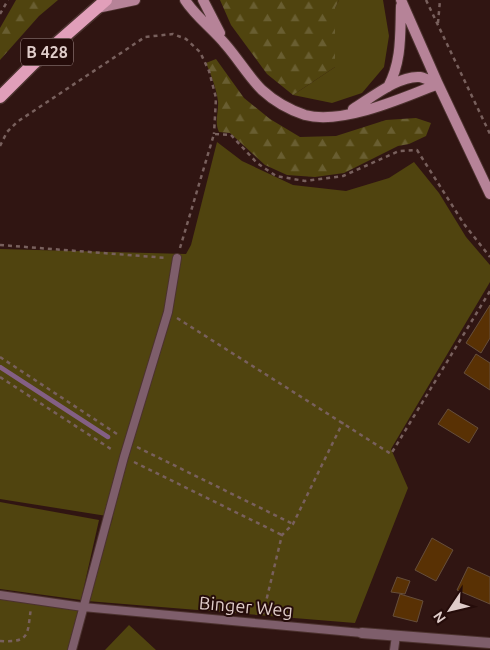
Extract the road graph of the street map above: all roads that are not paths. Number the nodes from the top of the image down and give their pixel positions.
1 (134, 0) edge
2 (203, 0) edge
3 (183, 1) edge
4 (401, 1) edge
5 (101, 4) edge
6 (227, 45) junction
7 (438, 84) junction
8 (388, 88) junction
9 (0, 97) edge
10 (345, 114) junction
11 (490, 194) edge
12 (177, 258) road end
13 (0, 595) edge
14 (83, 607) junction
15 (362, 634) joint
16 (396, 636) junction
17 (490, 643) edge
18 (72, 650) edge
19 (394, 650) edge

1 - 5 main road
2 - 6 main road
3 - 6 main road
4 - 7 main road
4 - 8 main road
5 - 9 main road, B 428
6 - 10 main road
7 - 8 main road
7 - 10 main road
7 - 11 main road
8 - 10 main road
12 - 14 lane
13 - 14 lane, Binger Weg
14 - 15 lane, Binger Weg
14 - 18 lane
15 - 16 street, Binger Weg
16 - 17 street, Binger Weg
16 - 19 lane

